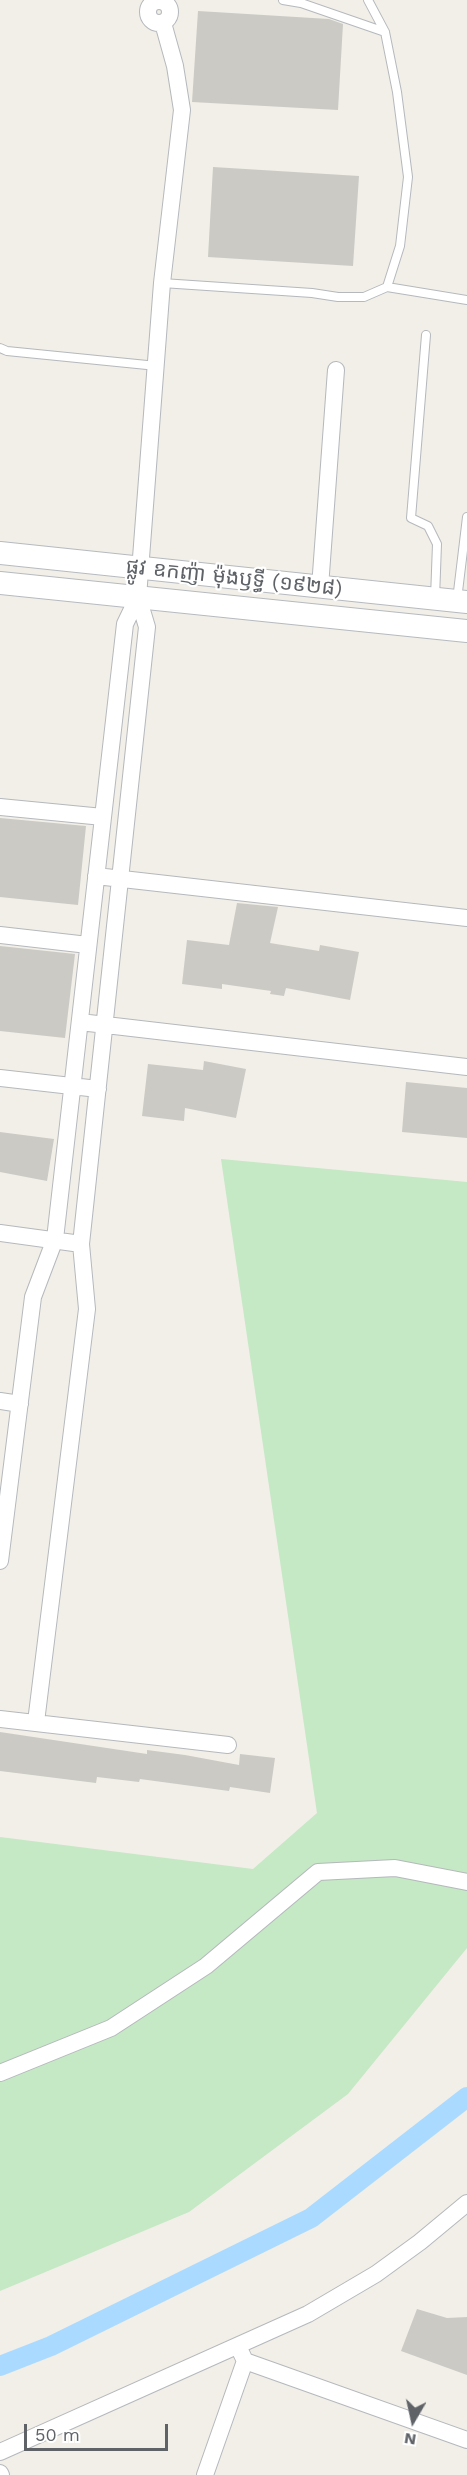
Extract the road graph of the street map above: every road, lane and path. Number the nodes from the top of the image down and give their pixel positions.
1 (283, 0) edge
2 (368, 0) edge
3 (149, 2) edge
4 (174, 3) edge
5 (163, 23) junction
6 (385, 32) junction
7 (162, 283) junction
8 (387, 287) junction
9 (467, 300) edge
10 (426, 335) dead end
11 (0, 348) edge
12 (157, 366) junction
13 (336, 370) dead end
14 (467, 517) edge
15 (0, 553) edge
16 (141, 568) junction
17 (0, 583) edge
18 (320, 587) junction
19 (138, 597) junction
20 (435, 598) junction
21 (462, 601) edge
22 (467, 631) edge
23 (0, 807) edge
24 (103, 817) junction
25 (96, 876) junction
26 (121, 880) junction
27 (467, 918) edge
28 (0, 935) edge
29 (88, 945) junction
30 (80, 1022) junction
31 (105, 1026) junction
32 (467, 1067) edge
33 (0, 1078) edge
34 (73, 1086) junction
35 (98, 1089) junction
36 (0, 1233) edge
37 (55, 1239) junction
38 (81, 1244) junction
39 (0, 1401) edge
40 (20, 1404) junction
41 (0, 1555) edge
42 (0, 1719) edge
43 (36, 1722) junction
44 (228, 1745) dead end
45 (467, 1882) edge
46 (0, 2073) edge
47 (467, 2203) edge
48 (241, 2354) junction
49 (467, 2440) edge
50 (0, 2452) edge
51 (205, 2475) edge

1 - 6 lane
2 - 6 lane
3 - 4 street
3 - 5 street
4 - 5 street
5 - 7 street
6 - 8 lane
7 - 8 lane
7 - 12 street
8 - 9 lane
10 - 20 lane
11 - 12 lane
12 - 16 street
13 - 18 street
14 - 21 lane
15 - 16 main road, ផ្លូវ ឧកញ៉ា ម៉ុងឫទ្ធី (១៩២៨)
16 - 18 main road, ផ្លូវ ឧកញ៉ា ម៉ុងឫទ្ធី (១៩២៨)
16 - 19 street
17 - 19 main road, ផ្លូវ ឧកញ៉ា ម៉ុងឫទ្ធី (១៩២៨)
18 - 20 main road, ផ្លូវ ឧកញ៉ា ម៉ុងឫទ្ធី (១៩២៨)
19 - 22 main road, ផ្លូវ ឧកញ៉ា ម៉ុងឫទ្ធី (១៩២៨)
19 - 24 street
19 - 26 street
20 - 21 main road, ផ្លូវ ឧកញ៉ា ម៉ុងឫទ្ធី (១៩២៨)
23 - 24 street
24 - 25 street
25 - 26 street
25 - 29 street
26 - 27 street
26 - 31 street
28 - 29 street
29 - 30 street
30 - 31 street
30 - 34 street
31 - 32 street
31 - 35 street
33 - 34 street
34 - 35 street
34 - 37 street
35 - 38 street
36 - 37 street
37 - 38 street
37 - 40 street
38 - 43 street
39 - 40 street
40 - 41 street
42 - 43 street
43 - 44 street
45 - 46 street
47 - 48 street
48 - 49 street
48 - 50 street
48 - 51 street

